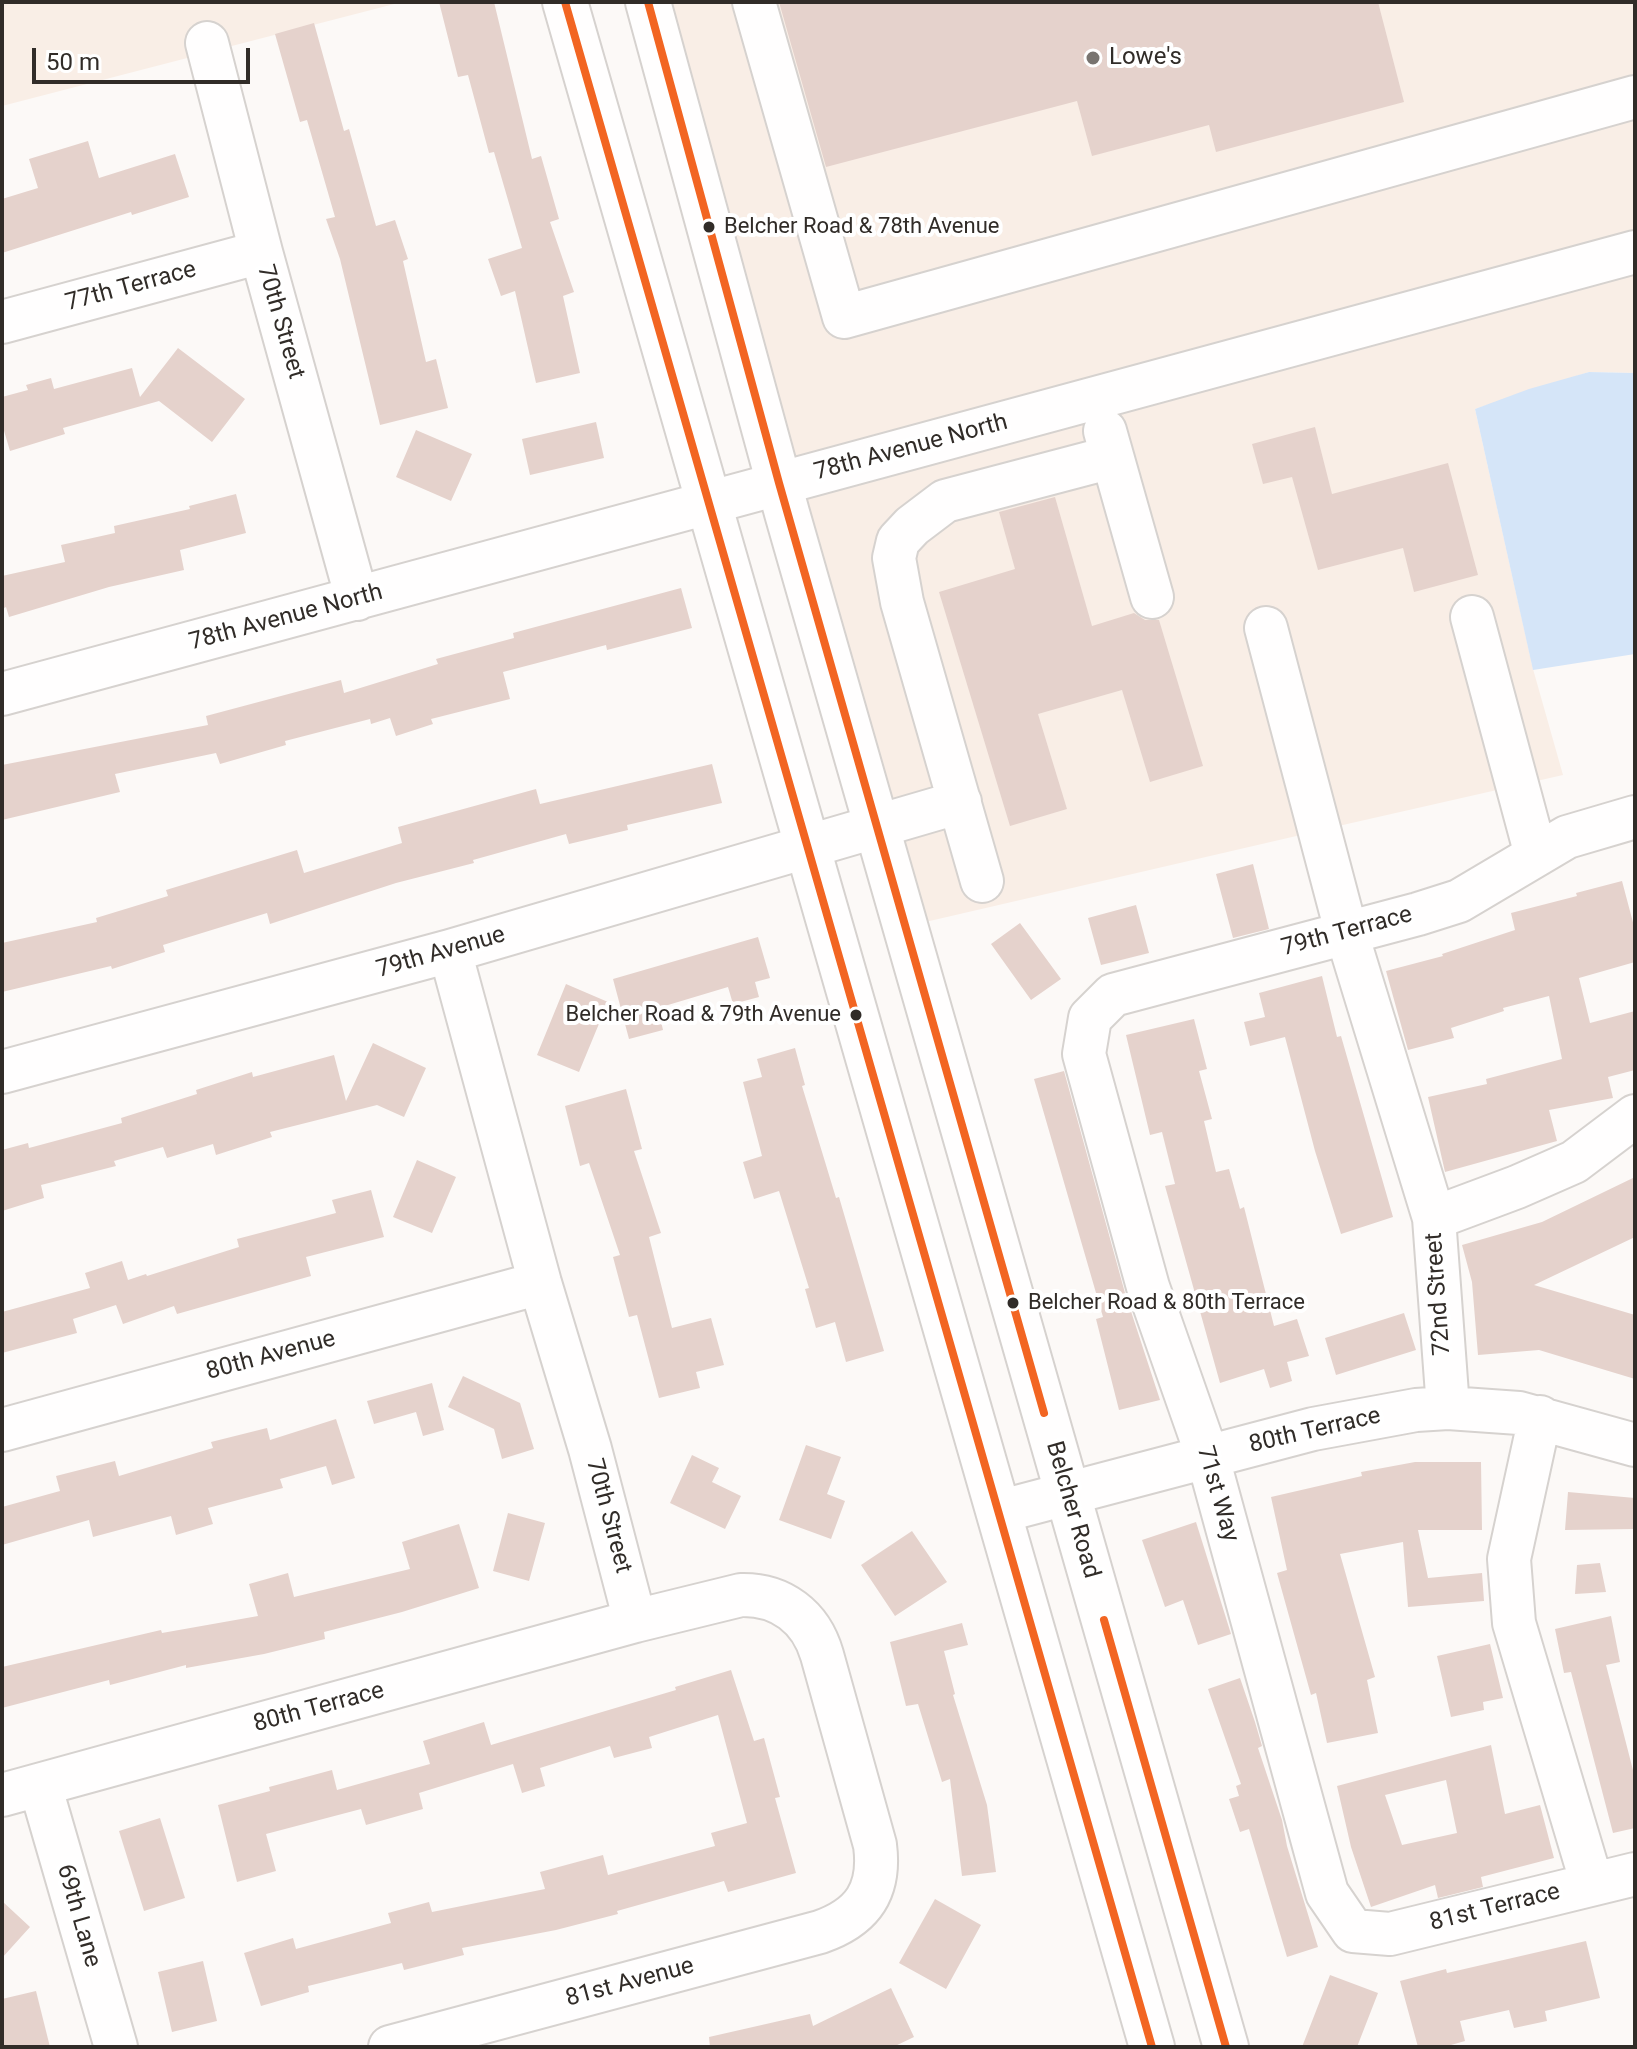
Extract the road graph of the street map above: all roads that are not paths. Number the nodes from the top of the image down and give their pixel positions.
1 (565, 2) edge
2 (648, 2) edge
3 (754, 2) edge
4 (207, 43) dead end
5 (1635, 97) edge
6 (261, 252) junction
7 (1635, 252) edge
8 (2, 322) edge
9 (1095, 399) junction
10 (1112, 457) junction
11 (779, 483) junction
12 (710, 501) junction
13 (1152, 597) dead end
14 (357, 599) junction
15 (1472, 617) dead end
16 (1266, 628) dead end
17 (2, 694) edge
18 (960, 802) junction
19 (1635, 817) edge
20 (877, 824) junction
21 (807, 845) junction
22 (1536, 855) junction
23 (982, 881) dead end
24 (1346, 931) junction
25 (450, 951) junction
26 (1084, 1054) joint
27 (2, 1072) edge
28 (1635, 1116) edge
29 (1434, 1218) junction
30 (540, 1283) junction
31 (1448, 1408) junction
32 (1540, 1417) junction
33 (2, 1430) edge
34 (1635, 1445) edge
35 (1208, 1458) junction
36 (1067, 1494) junction
37 (998, 1512) junction
38 (635, 1621) junction
39 (21, 1790) edge
40 (1635, 1874) edge
41 (1592, 1884) junction
42 (1353, 1931) joint
43 (116, 2047) edge
44 (390, 2047) edge
45 (1152, 2047) edge
46 (1226, 2047) edge

1 - 12 main road
2 - 11 main road, Belcher Road
3 - 5 street
4 - 6 street, 70th Street
6 - 8 street, 77th Terrace
6 - 14 street, 70th Street
7 - 9 street, 78th Avenue North
9 - 10 street
9 - 11 street, 78th Avenue North
10 - 13 street
10 - 18 street
11 - 12 street, 78th Avenue North
11 - 20 main road, Belcher Road
12 - 14 street, 78th Avenue North
12 - 21 main road
14 - 17 street, 78th Avenue North
15 - 22 street
16 - 24 street, 72nd Street
18 - 20 street, 79th Avenue
18 - 23 street
19 - 22 street, 79th Terrace
20 - 21 street, 79th Avenue
20 - 36 main road, Belcher Road
21 - 25 street, 79th Avenue
21 - 37 main road
22 - 24 street, 79th Terrace
24 - 26 street, 79th Terrace
24 - 29 street, 72nd Street
25 - 27 street, 79th Avenue
25 - 30 street, 70th Street
26 - 35 street, 71st Way
28 - 29 street
29 - 31 street, 72nd Street
30 - 33 street, 80th Avenue
30 - 38 street, 70th Street
31 - 32 street
31 - 35 street, 80th Terrace
32 - 34 street
32 - 41 street
35 - 36 street, 80th Terrace
35 - 42 street, 71st Way
36 - 37 street, 80th Terrace
36 - 46 main road, Belcher Road
37 - 45 main road
38 - 39 street, 80th Terrace
38 - 44 street, 81st Avenue
39 - 43 street, 69th Lane
40 - 41 street, 81st Terrace
41 - 42 street, 81st Terrace

